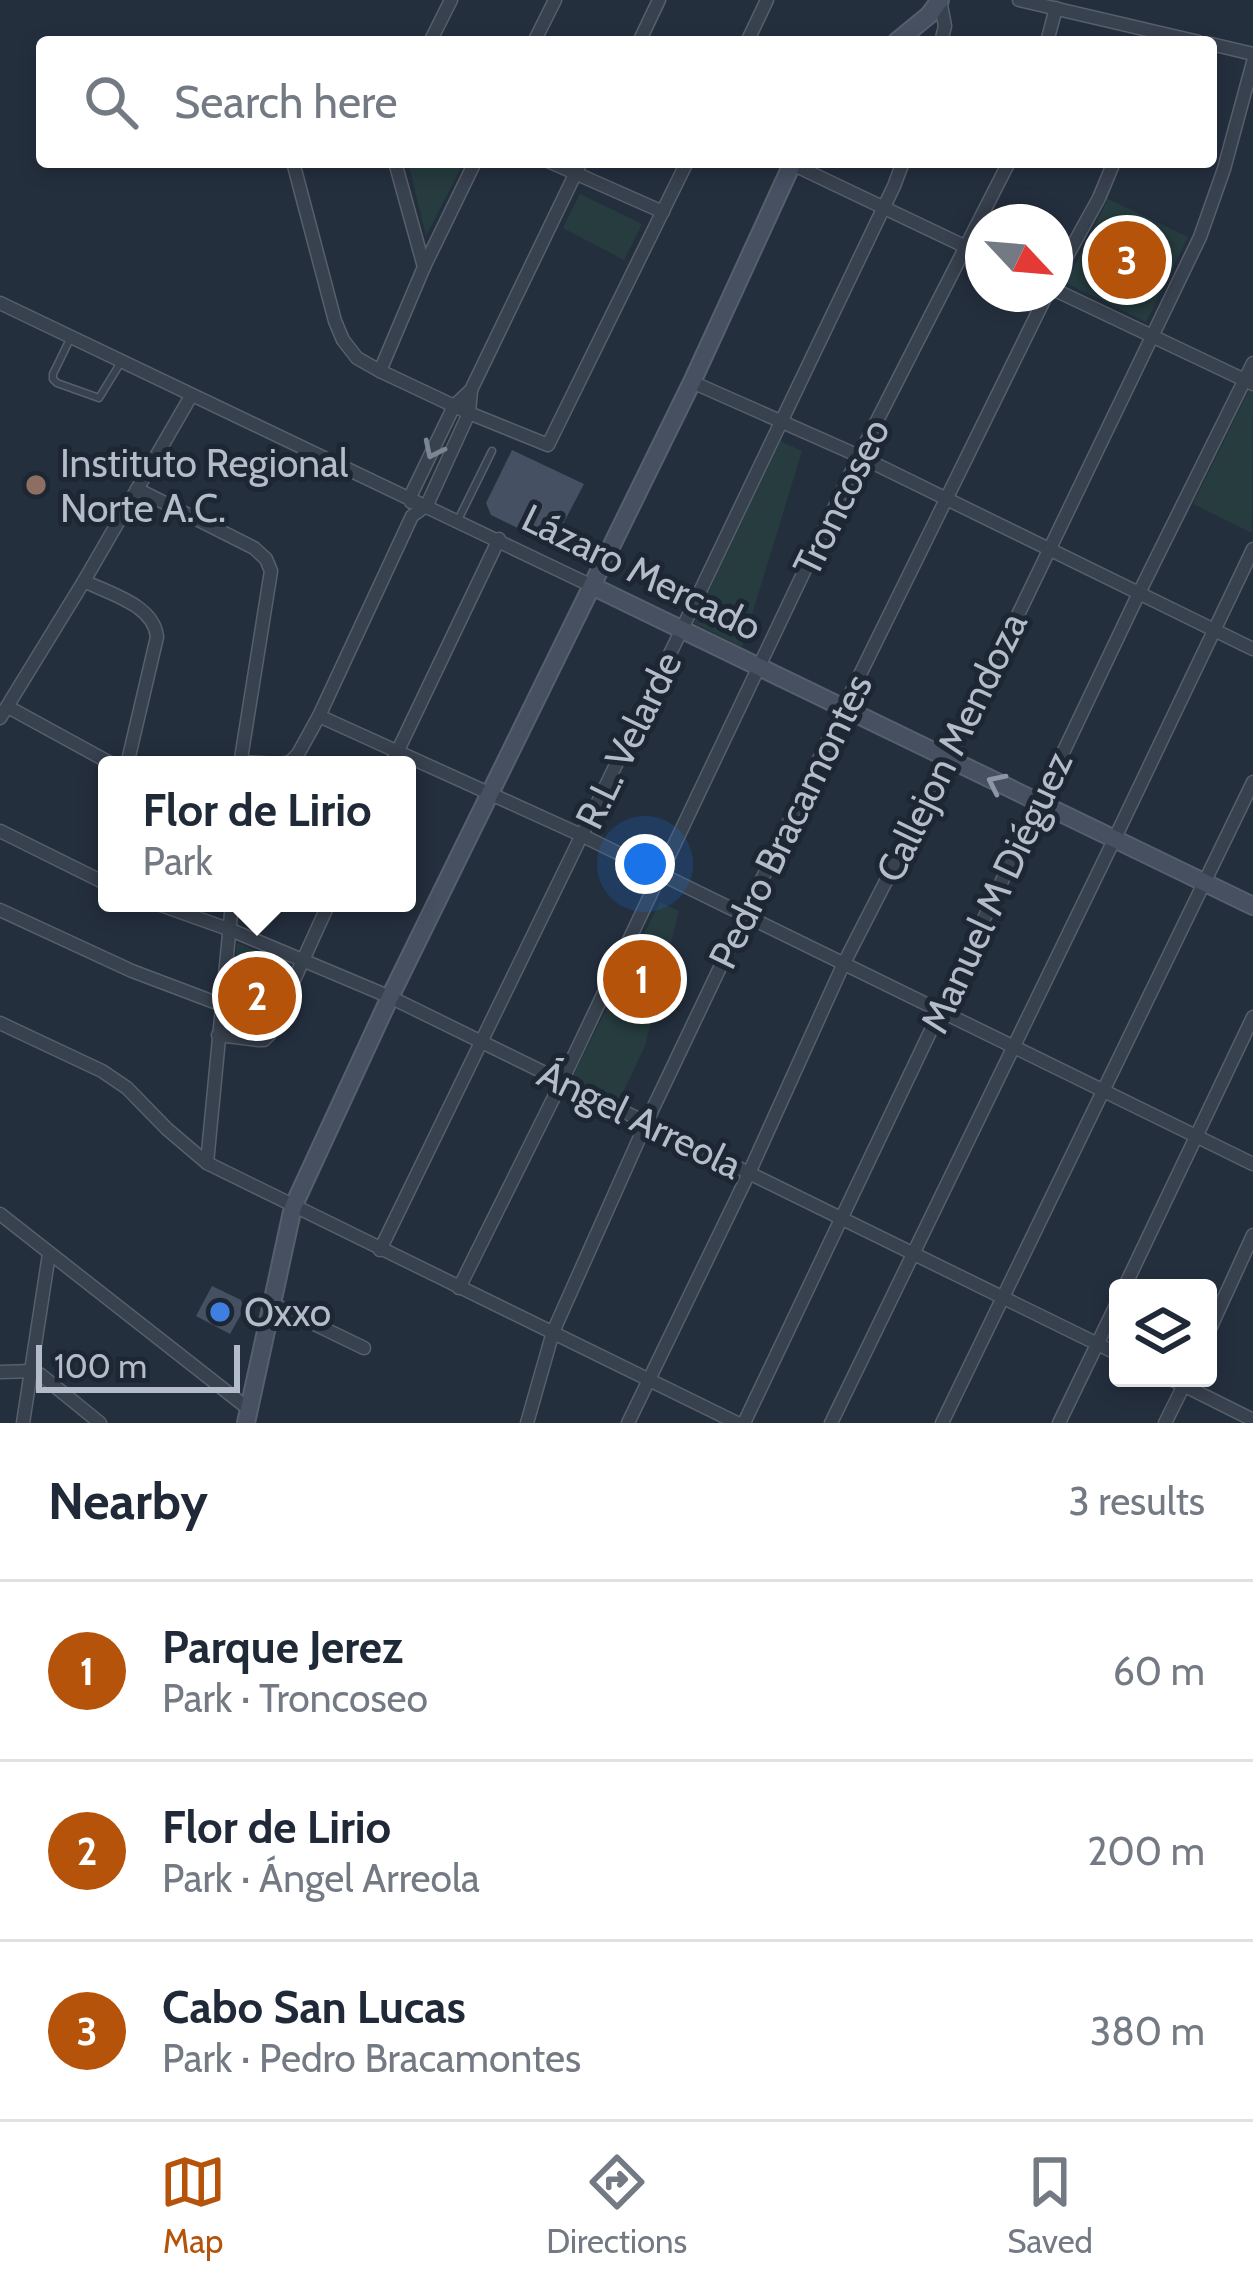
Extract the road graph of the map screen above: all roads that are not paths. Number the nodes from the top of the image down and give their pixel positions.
1 (451, 0) edge
2 (555, 0) edge
3 (658, 0) edge
4 (767, 0) edge
5 (940, 0) edge
6 (1019, 0) edge
7 (1056, 8) junction
8 (433, 36) edge
9 (537, 36) edge
10 (641, 36) edge
11 (749, 36) edge
12 (903, 36) edge
13 (942, 36) edge
14 (1049, 36) edge
15 (1145, 36) edge
16 (1217, 46) edge
17 (1253, 58) edge
18 (295, 168) edge
19 (397, 168) edge
20 (472, 168) edge
21 (578, 168) edge
22 (684, 168) edge
23 (791, 168) edge
24 (803, 168) edge
25 (900, 168) edge
26 (1006, 168) edge
27 (1112, 168) edge
28 (988, 204) edge
29 (884, 207) junction
30 (663, 212) junction
31 (1073, 245) edge
32 (965, 246) edge
33 (965, 251) edge
34 (424, 267) junction
35 (1073, 298) edge
36 (0, 302) edge
37 (1038, 312) edge
38 (1153, 335) junction
39 (71, 337) junction
40 (121, 362) junction
41 (1253, 363) edge
42 (380, 371) junction
43 (692, 382) junction
44 (1249, 382) edge
45 (471, 390) junction
46 (191, 396) junction
47 (454, 406) junction
48 (469, 413) junction
49 (781, 422) junction
50 (492, 451) dead end
51 (859, 456) junction
52 (137, 489) junction
53 (410, 497) junction
54 (947, 499) junction
55 (427, 506) junction
56 (412, 516) junction
57 (458, 520) junction
58 (499, 539) junction
59 (1253, 548) edge
60 (1048, 549) junction
61 (84, 581) junction
62 (592, 586) junction
63 (1139, 593) junction
64 (682, 629) junction
65 (1216, 630) junction
66 (1253, 649) edge
67 (761, 667) junction
68 (843, 710) junction
69 (4, 712) edge
70 (320, 716) junction
71 (397, 751) junction
72 (130, 756) edge
73 (241, 756) edge
74 (294, 756) edge
75 (395, 756) edge
76 (408, 756) edge
77 (98, 757) edge
78 (416, 760) edge
79 (948, 760) junction
80 (1253, 782) edge
81 (490, 794) junction
82 (1038, 804) junction
83 (0, 831) edge
84 (581, 835) junction
85 (1114, 840) junction
86 (659, 873) junction
87 (98, 880) edge
88 (1204, 883) junction
89 (1253, 906) edge
90 (0, 910) edge
91 (180, 912) edge
92 (232, 912) edge
93 (325, 912) edge
94 (745, 916) junction
95 (231, 930) junction
96 (303, 961) junction
97 (843, 965) junction
98 (390, 997) junction
99 (223, 1005) junction
100 (940, 1011) junction
101 (1253, 1017) edge
102 (0, 1023) edge
103 (218, 1035) junction
104 (481, 1041) junction
105 (1014, 1048) junction
106 (562, 1081) junction
107 (1104, 1089) junction
108 (647, 1121) junction
109 (1196, 1136) junction
110 (207, 1162) junction
111 (1253, 1164) edge
112 (749, 1173) junction
113 (293, 1207) junction
114 (0, 1214) edge
115 (842, 1217) junction
116 (1253, 1235) edge
117 (380, 1250) junction
118 (912, 1252) junction
119 (49, 1254) junction
120 (1128, 1279) edge
121 (459, 1288) junction
122 (1004, 1296) junction
123 (272, 1303) junction
124 (1217, 1313) edge
125 (1109, 1319) edge
126 (553, 1332) junction
127 (1097, 1344) junction
128 (364, 1348) dead end
129 (1109, 1350) edge
130 (32, 1371) junction
131 (0, 1372) edge
132 (649, 1381) junction
133 (1183, 1387) edge
134 (1194, 1387) edge
135 (248, 1416) edge
136 (1253, 1420) edge
137 (23, 1423) edge
138 (100, 1423) edge
139 (268, 1423) edge
140 (527, 1423) edge
141 (628, 1423) edge
142 (741, 1423) edge
143 (831, 1423) edge
144 (942, 1423) edge
145 (1059, 1423) edge
146 (1166, 1423) edge

1 - 8 street
2 - 9 street
3 - 10 street
4 - 11 street
5 - 12 street
5 - 13 street
6 - 7 street
7 - 14 street
7 - 15 street
16 - 17 street
17 - 38 street, Callejon Mendoza
18 - 42 street
19 - 34 street
20 - 34 street
21 - 30 street
21 - 45 street
22 - 30 street
23 - 43 street
24 - 29 street
25 - 29 street, R.L. Velarde
26 - 28 street, Troncoseo
27 - 31 street
29 - 32 street
29 - 49 street, R.L. Velarde
30 - 48 street
33 - 51 street, Troncoseo
34 - 42 street
35 - 38 street
36 - 39 street, Lázaro Mercado
37 - 54 street, Pedro Bracamontes
38 - 44 street
38 - 60 street, Callejon Mendoza
39 - 40 street, Lázaro Mercado
39 - 40 lane
40 - 46 street, Lázaro Mercado
41 - 44 street, Manuel M Diéguez
42 - 47 street
43 - 49 street
43 - 62 street
44 - 63 street, Manuel M Diéguez
45 - 47 street
45 - 48 street
46 - 52 street
46 - 53 street, Lázaro Mercado
47 - 48 street
47 -> 53 street
48 - 55 street
49 - 51 street
49 - 64 street, R.L. Velarde
50 - 57 lane
51 - 54 street
51 - 67 street, Troncoseo
52 - 61 street
52 - 73 street
53 - 55 street, Lázaro Mercado
53 - 56 street
54 - 60 street
54 - 68 street, Pedro Bracamontes
55 - 56 street
55 - 57 street, Lázaro Mercado
56 - 70 street
57 - 58 street, Lázaro Mercado
58 - 62 street, Lázaro Mercado
58 - 71 street
59 - 65 street
60 - 63 street
60 - 79 street, Callejon Mendoza
61 - 69 street
61 - 72 street
62 - 64 street, Lázaro Mercado
62 - 81 street
63 - 65 street
63 - 82 street, Manuel M Diéguez
64 - 67 street, Lázaro Mercado
64 - 84 street, R.L. Velarde
65 - 66 street
65 - 85 street
67 - 68 street, Lázaro Mercado
67 - 86 street, Troncoseo
68 - 79 street, Lázaro Mercado
68 - 94 street, Pedro Bracamontes
69 - 77 street
70 - 71 street
70 - 74 street
71 - 75 street
71 - 76 street
78 - 81 street
82 -> 79 street, Lázaro Mercado
79 - 97 street, Callejon Mendoza
80 - 88 street
81 - 84 street
81 - 98 street
82 - 85 street, Lázaro Mercado
82 - 100 street, Manuel M Diéguez
83 - 87 street
84 - 86 street
84 - 104 street, R.L. Velarde
85 - 88 street, Lázaro Mercado
85 - 105 street
86 - 94 street
86 - 106 street, Troncoseo
88 - 89 street, Lázaro Mercado
88 - 107 street
90 - 99 street
91 - 95 street, Ángel Arreola
92 - 95 street
93 - 96 street
94 - 97 street
94 - 108 street, Pedro Bracamontes
95 - 96 street, Ángel Arreola
95 - 99 street
96 - 98 street, Ángel Arreola
96 - 103 street
97 - 100 street
97 - 112 street, Callejon Mendoza
98 - 104 street, Ángel Arreola
98 - 113 street
99 - 103 street
100 - 105 street
100 - 115 street, Manuel M Diéguez
101 - 109 street
102 - 110 street
103 - 110 street
104 - 106 street, Ángel Arreola
104 - 117 street, R.L. Velarde
105 - 107 street
105 - 118 street
106 - 108 street, Ángel Arreola
106 - 121 street, Troncoseo
107 - 109 street
107 - 122 street
108 - 112 street, Ángel Arreola
108 - 126 street, Pedro Bracamontes
109 - 111 street
109 - 120 street
110 - 113 street
112 - 115 street, Ángel Arreola
112 - 132 street, Callejon Mendoza
113 - 117 street
113 - 123 street
114 - 119 street
115 - 118 street, Ángel Arreola
115 - 142 street, Manuel M Diéguez
116 - 124 street
117 - 121 street
118 - 122 street, Ángel Arreola
118 - 143 street
119 - 130 street
119 - 135 street
121 - 126 street
122 - 127 street, Ángel Arreola
122 - 144 street
123 - 128 street
123 - 135 street
125 - 127 street
126 - 132 street
126 - 140 street, Pedro Bracamontes
127 - 129 street, Ángel Arreola
127 - 145 street
130 - 131 street
130 - 137 street
130 - 138 street
132 - 141 street, Callejon Mendoza
132 - 142 street
133 - 146 street
134 - 136 street
135 - 139 street

